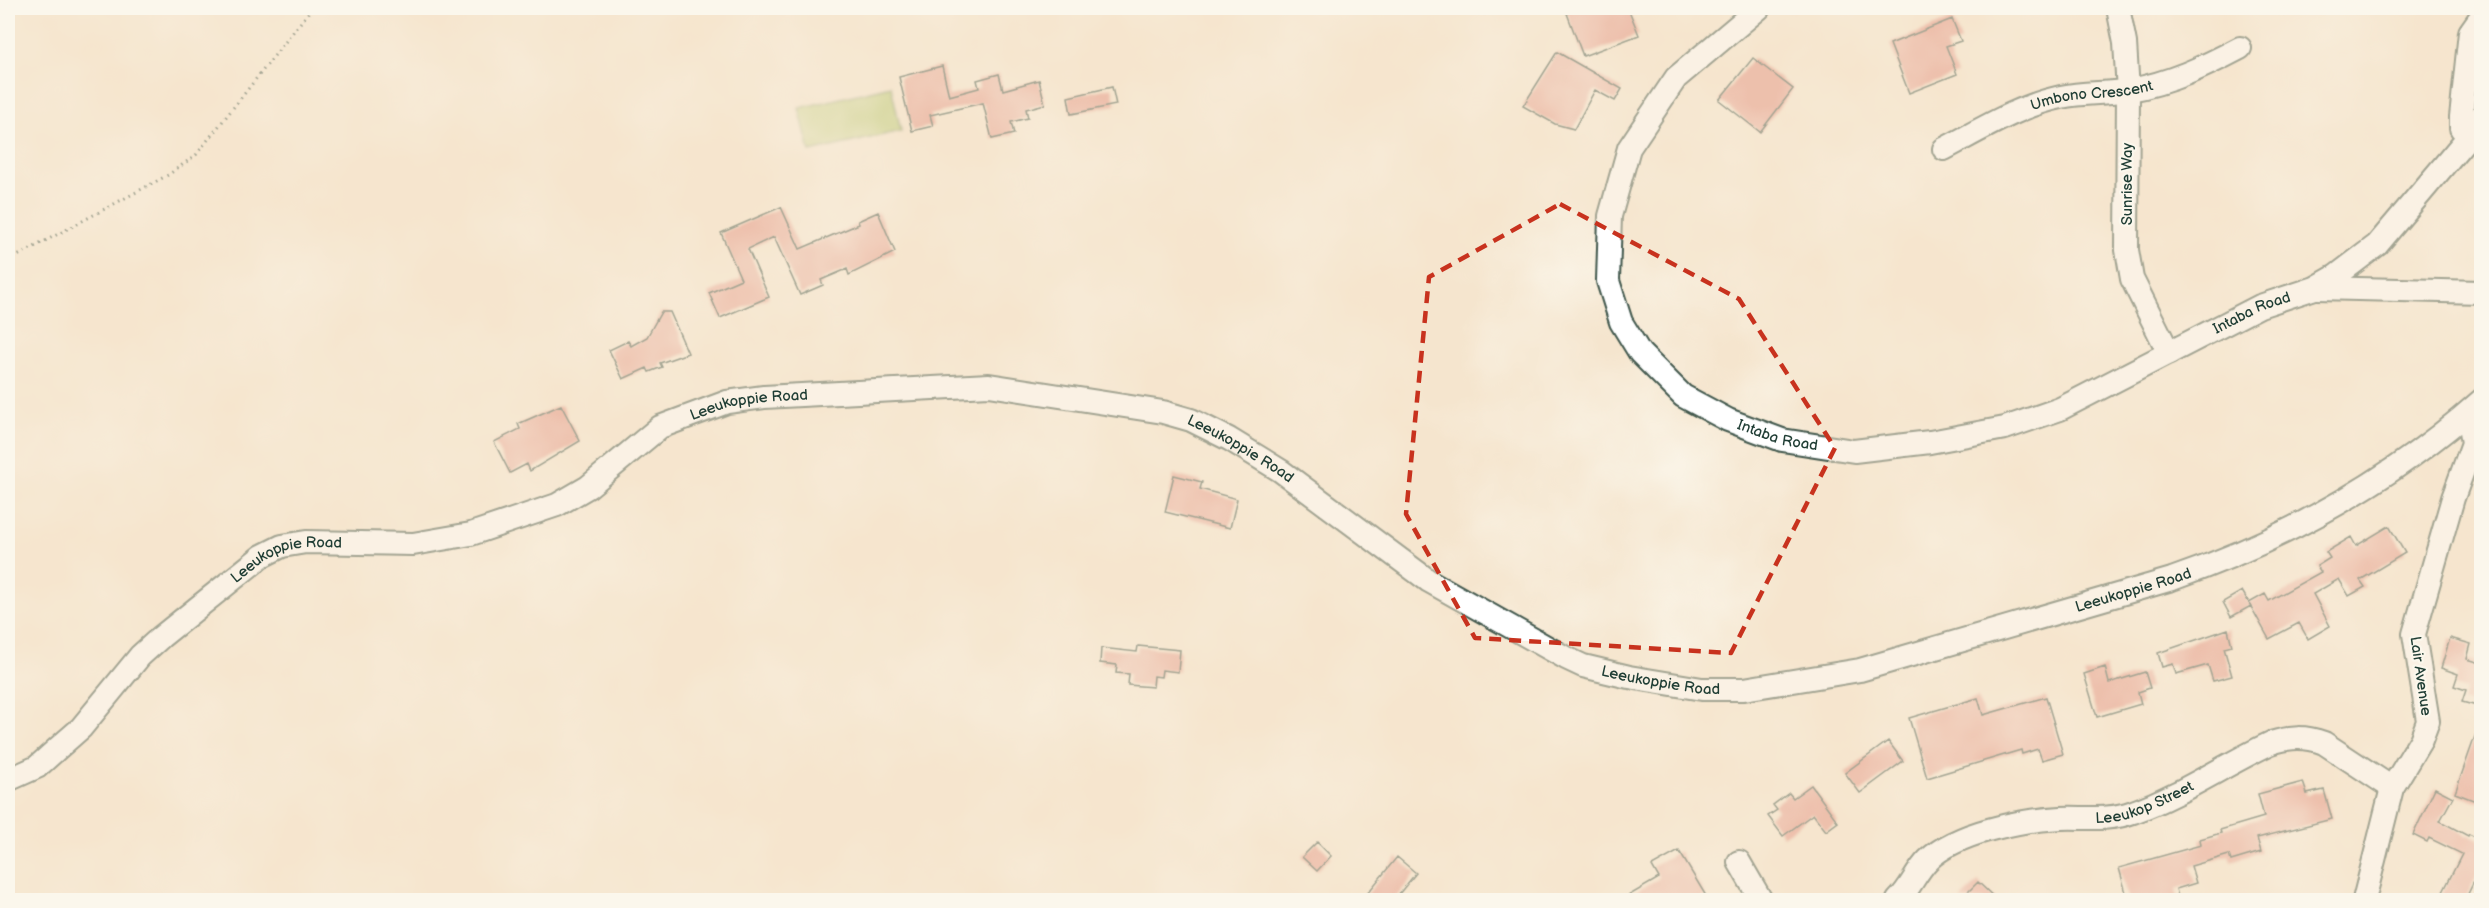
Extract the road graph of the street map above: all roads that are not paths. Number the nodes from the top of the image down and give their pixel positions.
1 (1759, 8) edge
2 (2118, 8) edge
3 (2481, 15) edge
4 (2240, 48) dead end
5 (2128, 91) junction
6 (2481, 115) edge
7 (2467, 135) junction
8 (1944, 149) dead end
9 (2315, 288) junction
10 (2481, 292) edge
11 (2169, 353) junction
12 (2475, 406) edge
13 (8, 780) edge
14 (2392, 788) junction
15 (1738, 862) dead end
16 (1761, 900) edge
17 (1898, 900) edge
18 (2364, 900) edge

1 - 11 street, Intaba Road
2 - 5 street, Sunrise Way
3 - 7 street
4 - 5 street, Umbono Crescent
5 - 8 street, Umbono Crescent
5 - 11 street, Sunrise Way
6 - 7 street, Intaba Road
7 - 9 street, Intaba Road
9 - 10 street, Intaba Road
9 - 11 street, Intaba Road
12 - 13 street, Leeukoppie Road
12 - 14 street, Lair Avenue
14 - 17 street, Leeukop Street
14 - 18 street, Lair Avenue
15 - 16 street

